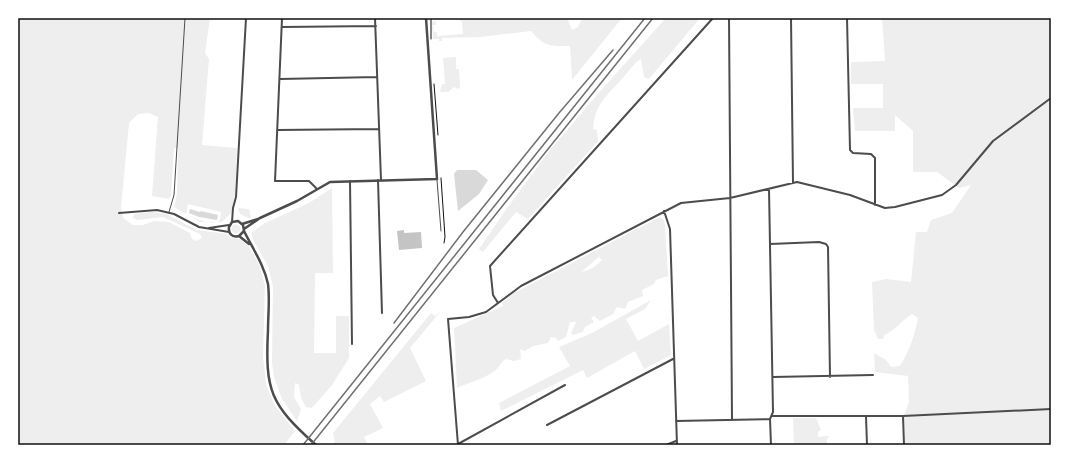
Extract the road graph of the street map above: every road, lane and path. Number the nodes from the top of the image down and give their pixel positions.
1 (184, 18) edge
2 (246, 18) edge
3 (282, 18) edge
4 (375, 18) edge
5 (426, 18) edge
6 (713, 18) edge
7 (729, 18) edge
8 (791, 18) edge
9 (847, 18) edge
10 (376, 26) junction
11 (282, 27) junction
12 (377, 78) junction
13 (280, 79) junction
14 (1051, 98) edge
15 (379, 129) junction
16 (278, 130) junction
17 (437, 179) junction
18 (379, 180) junction
19 (350, 181) junction
20 (793, 183) junction
21 (441, 187) dead end
22 (317, 189) junction
23 (769, 189) junction
24 (730, 198) junction
25 (875, 205) junction
26 (664, 211) junction
27 (169, 212) junction
28 (119, 213) dead end
29 (260, 218) junction
30 (232, 222) junction
31 (242, 224) junction
32 (229, 226) junction
33 (206, 228) junction
34 (244, 230) junction
35 (441, 231) dead end
36 (229, 232) junction
37 (240, 236) junction
38 (444, 243) dead end
39 (770, 244) junction
40 (252, 247) junction
41 (498, 303) junction
42 (382, 313) dead end
43 (352, 344) dead end
44 (674, 358) junction
45 (873, 375) dead end
46 (773, 377) junction
47 (830, 377) junction
48 (565, 385) dead end
49 (1051, 409) edge
50 (866, 416) junction
51 (903, 416) junction
52 (771, 418) junction
53 (732, 419) junction
54 (676, 421) junction
55 (547, 425) dead end
56 (676, 441) junction
57 (316, 445) edge
58 (458, 445) edge
59 (666, 445) edge
60 (676, 445) edge
61 (771, 445) edge
62 (867, 445) edge
63 (904, 445) edge

1 - 27 lane
2 - 30 street
3 - 11 street
4 - 10 street
5 - 17 street
6 - 41 street
7 - 24 street
8 - 20 street
9 - 25 street
10 - 11 street
10 - 12 street
11 - 13 street
12 - 13 street
12 - 15 street
13 - 16 street
14 - 25 street
15 - 16 street
15 - 18 street
16 - 22 street
17 - 18 street
17 - 35 lane
18 - 19 street
18 - 42 street
19 - 22 street
19 - 43 street
20 - 23 street
20 - 25 street
21 - 38 path
22 - 29 street
23 - 24 street
23 - 39 street
24 - 26 street
24 - 53 street
26 - 41 street
26 - 44 street
27 - 28 street
27 - 33 street
29 - 31 street
29 - 34 street
30 - 31 street
30 - 32 street
31 - 34 street
32 - 33 street
32 - 36 street
33 - 36 street
34 - 37 street
34 - 40 street
36 - 37 street
37 - 40 street
39 - 46 street
39 - 47 street
40 - 57 street
41 - 58 street
44 - 54 street
44 - 55 street
45 - 47 street
46 - 47 street
46 - 52 street
48 - 58 street
49 - 51 street
50 - 51 street
50 - 52 street
50 - 62 street
51 - 63 street
52 - 53 street
52 - 61 street
53 - 54 street
54 - 56 street
56 - 59 street
56 - 60 street

